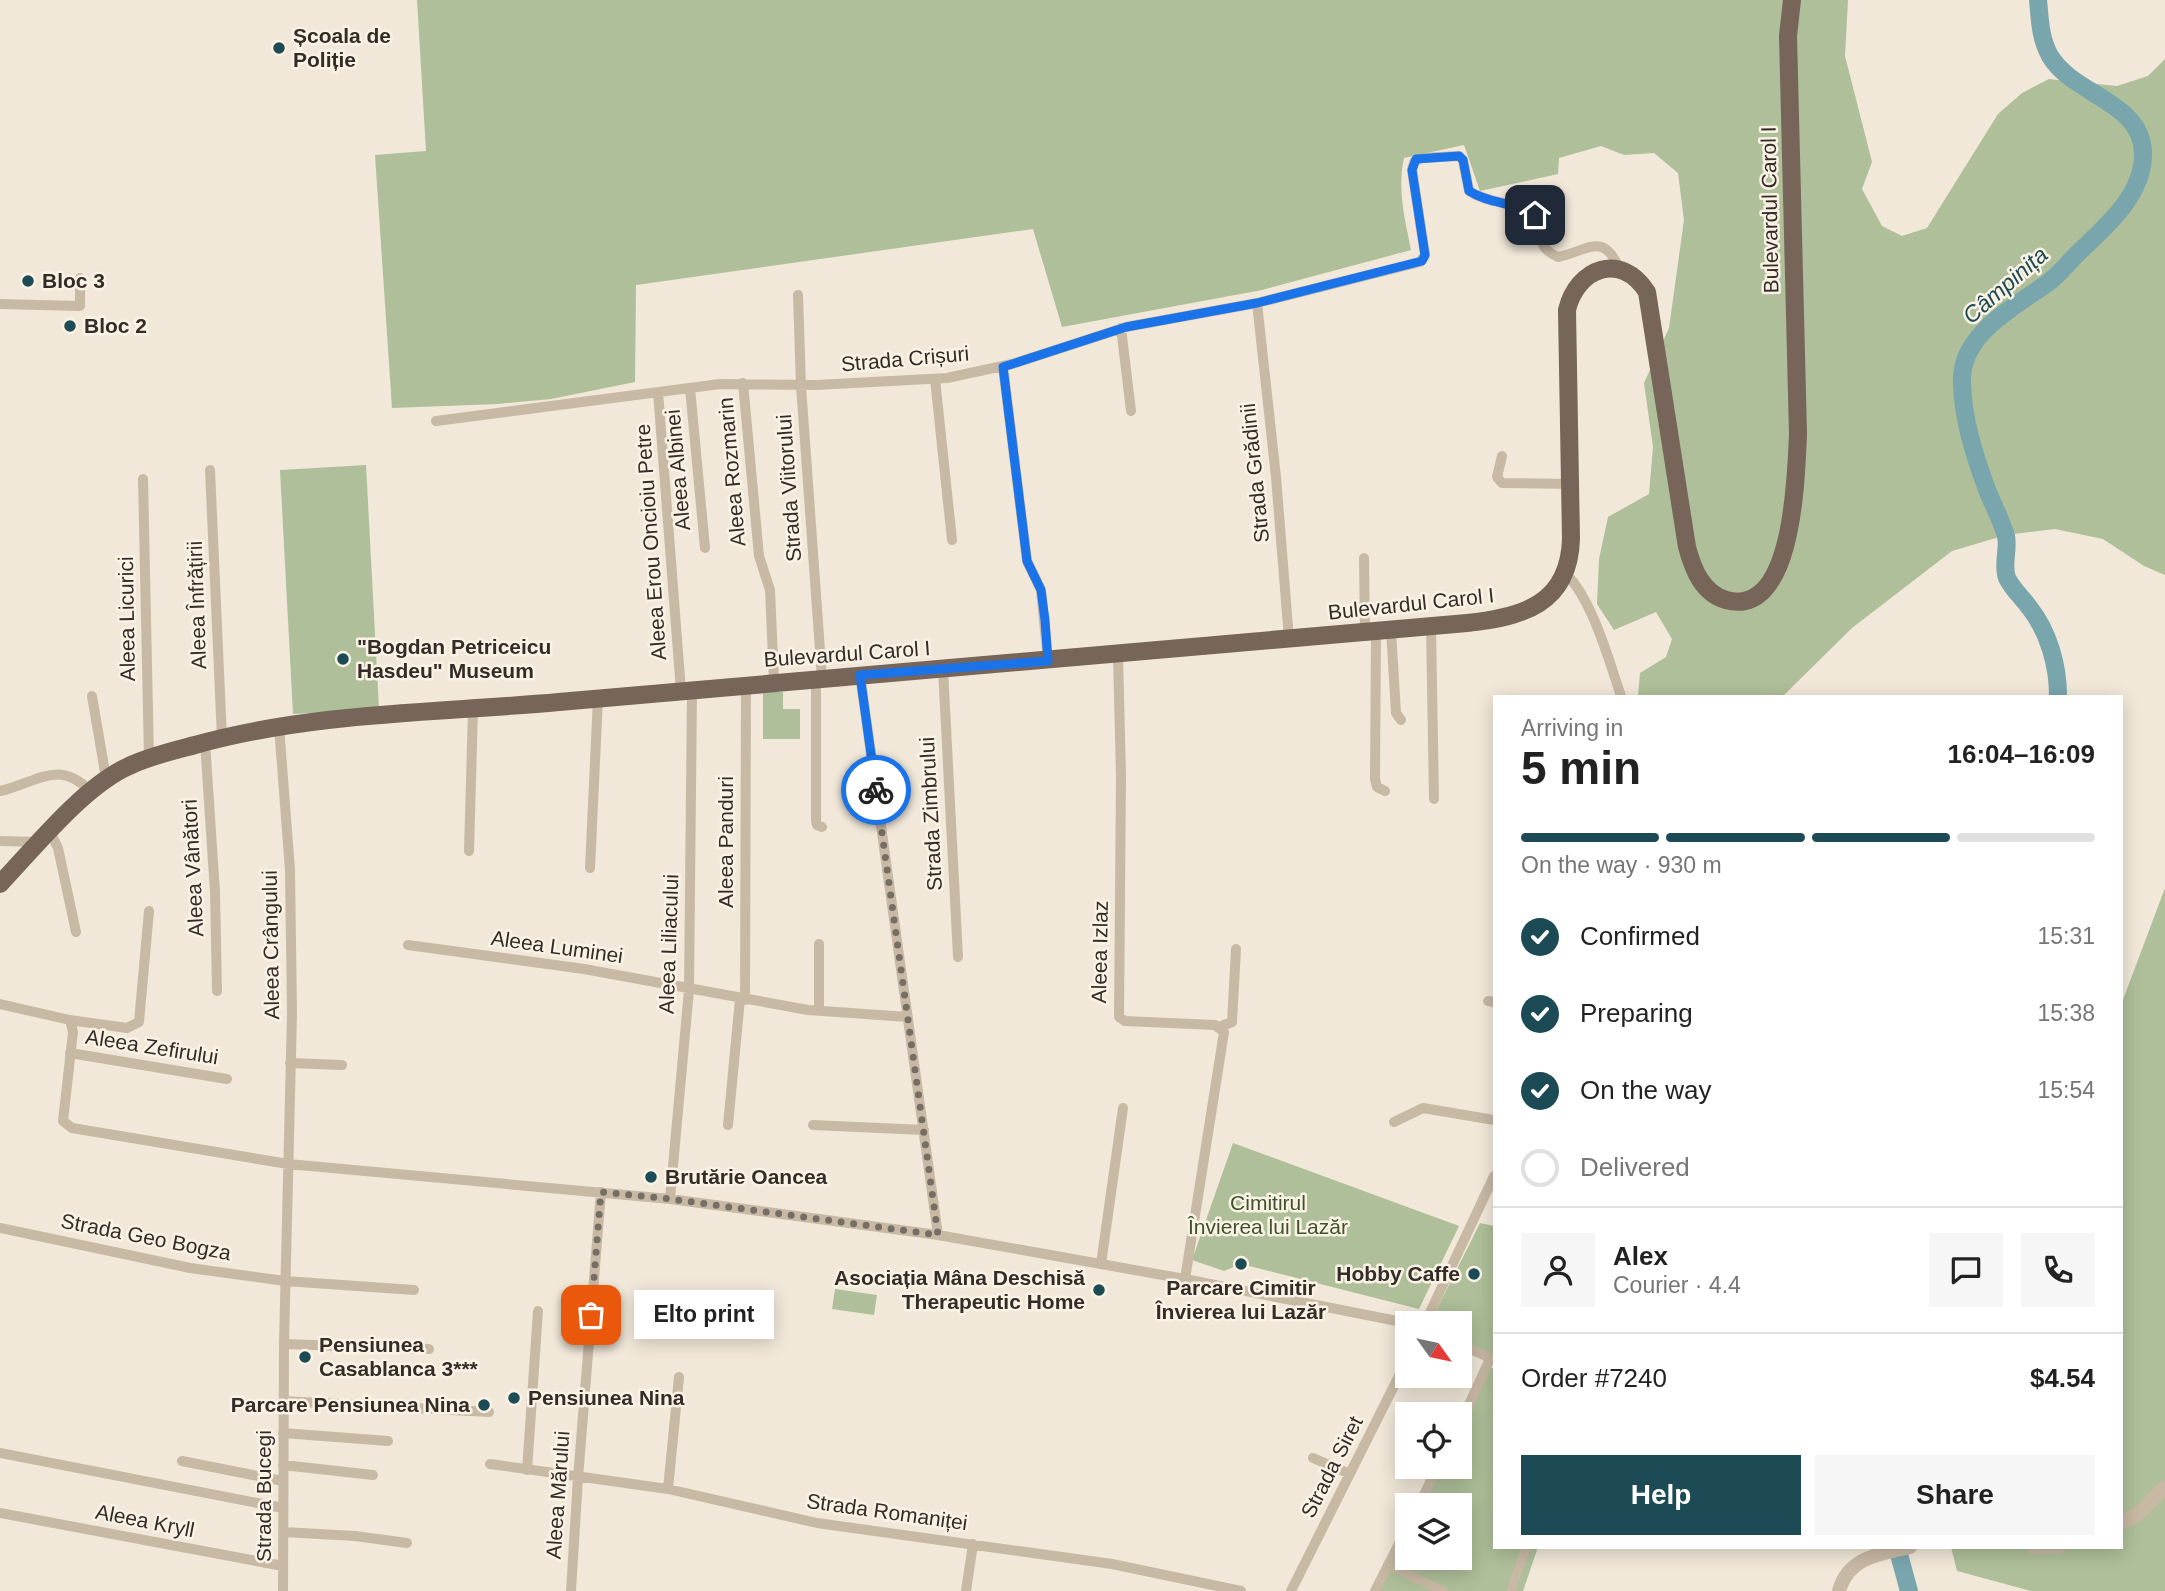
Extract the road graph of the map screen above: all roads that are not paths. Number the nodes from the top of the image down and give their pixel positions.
1 (1792, 0) edge
2 (1620, 270) junction
3 (80, 278) dead end
4 (797, 295) dead end
5 (1257, 303) junction
6 (0, 304) edge
7 (1121, 328) junction
8 (1003, 367) junction
9 (935, 379) junction
10 (743, 383) junction
11 (801, 386) junction
12 (690, 388) junction
13 (657, 391) junction
14 (1130, 411) dead end
15 (436, 421) dead end
16 (1502, 456) dead end
17 (210, 470) dead end
18 (143, 479) dead end
19 (1570, 484) junction
20 (952, 540) dead end
21 (705, 548) dead end
22 (1364, 558) dead end
23 (1565, 573) junction
24 (1431, 627) junction
25 (1377, 631) junction
26 (1289, 639) junction
27 (1118, 655) junction
28 (1048, 661) junction
29 (943, 669) junction
30 (860, 675) junction
31 (819, 678) junction
32 (774, 681) junction
33 (746, 684) junction
34 (687, 690) junction
35 (1621, 695) edge
36 (92, 696) dead end
37 (598, 698) junction
38 (473, 709) junction
39 (1401, 720) dead end
40 (279, 726) junction
41 (214, 740) junction
42 (149, 758) junction
43 (106, 778) junction
44 (0, 791) edge
45 (90, 791) junction
46 (1385, 791) dead end
47 (1434, 799) dead end
48 (822, 827) dead end
49 (45, 837) junction
50 (0, 841) edge
51 (469, 851) dead end
52 (590, 867) dead end
53 (0, 884) edge
54 (149, 911) dead end
55 (76, 932) dead end
56 (819, 944) dead end
57 (408, 945) dead end
58 (1236, 949) dead end
59 (958, 957) dead end
60 (689, 990) junction
61 (217, 991) dead end
62 (743, 999) junction
63 (0, 1004) edge
64 (819, 1012) junction
65 (908, 1017) junction
66 (70, 1020) junction
67 (1219, 1027) junction
68 (70, 1053) junction
69 (290, 1063) junction
70 (342, 1065) dead end
71 (228, 1079) dead end
72 (1123, 1108) dead end
73 (1493, 1120) edge
74 (1394, 1122) dead end
75 (728, 1125) dead end
76 (813, 1125) dead end
77 (924, 1130) junction
78 (288, 1164) junction
79 (1493, 1178) edge
80 (601, 1192) junction
81 (670, 1199) junction
82 (0, 1228) edge
83 (938, 1235) junction
84 (1101, 1264) junction
85 (1185, 1279) junction
86 (285, 1281) junction
87 (414, 1290) dead end
88 (538, 1311) dead end
89 (1431, 1311) edge
90 (1395, 1322) edge
91 (284, 1344) junction
92 (429, 1349) dead end
93 (1472, 1350) edge
94 (679, 1377) dead end
95 (1395, 1384) edge
96 (283, 1401) junction
97 (1470, 1402) edge
98 (489, 1412) dead end
99 (283, 1433) junction
100 (388, 1441) dead end
101 (0, 1453) edge
102 (1313, 1458) dead end
103 (182, 1461) dead end
104 (490, 1464) dead end
105 (283, 1465) junction
106 (527, 1470) junction
107 (1350, 1474) junction
108 (373, 1475) dead end
109 (578, 1478) junction
110 (283, 1481) junction
111 (2165, 1487) edge
112 (668, 1489) junction
113 (283, 1508) junction
114 (0, 1513) edge
115 (2123, 1522) edge
116 (283, 1532) junction
117 (407, 1543) dead end
118 (973, 1544) junction
119 (1525, 1549) edge
120 (1902, 1549) edge
121 (1395, 1553) edge
122 (1389, 1565) junction
123 (283, 1566) junction
124 (283, 1591) edge
125 (571, 1591) edge
126 (966, 1591) edge
127 (1241, 1591) edge
128 (1291, 1591) edge
129 (1376, 1591) edge
130 (1443, 1591) edge
131 (1511, 1591) edge
132 (1839, 1591) edge

1 - 2 main road, Bulevardul Carol I
2 - 5 street, Strada Crișuri
2 - 19 main road
3 - 6 street
4 - 11 street, Strada Viitorului
5 - 7 street, Strada Crișuri
5 - 26 street, Strada Grădinii
7 - 8 street, Strada Crișuri
7 - 14 street
8 - 9 street, Strada Crișuri
8 - 28 street
9 - 11 street, Strada Crișuri
9 - 20 street
10 - 11 street, Strada Crișuri
10 - 12 street, Strada Crișuri
10 - 32 street, Aleea Rozmarin
11 - 31 street, Strada Viitorului
12 - 13 street, Strada Crișuri
12 - 21 street, Aleea Albinei
13 - 15 street, Strada Crișuri
13 - 34 street, Aleea Erou Oncioiu Petre
16 - 19 street
17 - 41 street, Aleea Înfrățirii
18 - 42 street, Aleea Licurici
19 - 23 main road
22 - 25 street
23 - 24 main road, Bulevardul Carol I
23 - 35 street
24 - 25 main road, Bulevardul Carol I
24 - 47 street
25 - 26 main road, Bulevardul Carol I
25 - 39 street
25 - 46 street
26 - 27 main road, Bulevardul Carol I
27 - 28 main road, Bulevardul Carol I
27 - 67 street, Aleea Izlaz
28 - 29 main road, Bulevardul Carol I
29 - 30 main road, Bulevardul Carol I
29 - 59 street, Strada Zimbrului
30 - 31 main road, Bulevardul Carol I
30 - 65 street
31 - 32 main road, Bulevardul Carol I
31 - 48 street, Strada Viitorului
32 - 33 main road, Bulevardul Carol I
33 - 34 main road, Bulevardul Carol I
33 - 62 street, Aleea Panduri
34 - 37 main road, Bulevardul Carol I
34 - 60 street, Aleea Liliacului
36 - 43 street
37 - 38 main road, Bulevardul Carol I
37 - 52 street
38 - 40 main road, Bulevardul Carol I
38 - 51 street
40 - 41 main road, Bulevardul Carol I
40 - 69 street, Aleea Crângului
41 - 42 main road, Bulevardul Carol I
41 - 61 street, Aleea Vânători
42 - 43 main road, Bulevardul Carol I
43 - 45 main road, Bulevardul Carol I
44 - 45 street
45 - 49 main road, Bulevardul Carol I
49 - 50 street
49 - 53 main road, Bulevardul Carol I
49 - 55 street
54 - 66 street
56 - 64 street
57 - 60 street, Aleea Luminei
58 - 67 street
60 - 62 street, Aleea Luminei
60 - 81 street, Aleea Liliacului
62 - 64 street, Aleea Luminei
62 - 75 street, Aleea Panduri
63 - 66 street
64 - 65 street, Aleea Luminei
65 - 77 street
66 - 68 street
67 - 85 street
68 - 71 street, Aleea Zefirului
68 - 78 street
69 - 70 street
69 - 78 street, Aleea Crângului
72 - 84 street
73 - 74 street
76 - 77 street
77 - 83 street
78 - 80 street
78 - 86 street, Strada Bucegi
79 - 89 street
80 - 81 street
80 - 109 street, Aleea Mărului
81 - 83 street
82 - 86 street, Strada Geo Bogza
83 - 84 street
84 - 85 street
85 - 90 street
86 - 87 street, Strada Geo Bogza
86 - 91 street, Strada Bucegi
88 - 106 street
91 - 92 street
91 - 96 street, Strada Bucegi
93 - 97 street
94 - 112 street
95 - 107 street, Strada Siret
96 - 98 street, Strada Bucegi
96 - 99 street, Strada Bucegi
99 - 100 street
99 - 105 street, Strada Bucegi
101 - 113 street
102 - 107 street
103 - 110 street
104 - 106 street, Strada Romaniței
105 - 108 street
105 - 110 street, Strada Bucegi
106 - 109 street, Strada Romaniței
107 - 128 street, Strada Siret
109 - 112 street, Strada Romaniței
109 - 125 street, Aleea Mărului
110 - 113 street, Strada Bucegi
111 - 115 street
112 - 118 street, Strada Romaniței
113 - 116 street, Strada Bucegi
114 - 123 street, Aleea Kryll
116 - 117 street
116 - 123 street, Strada Bucegi
118 - 126 street
118 - 127 street, Strada Romaniței
119 - 131 street
120 - 132 street
121 - 122 street
122 - 129 street
122 - 130 street
123 - 124 street, Strada Bucegi

